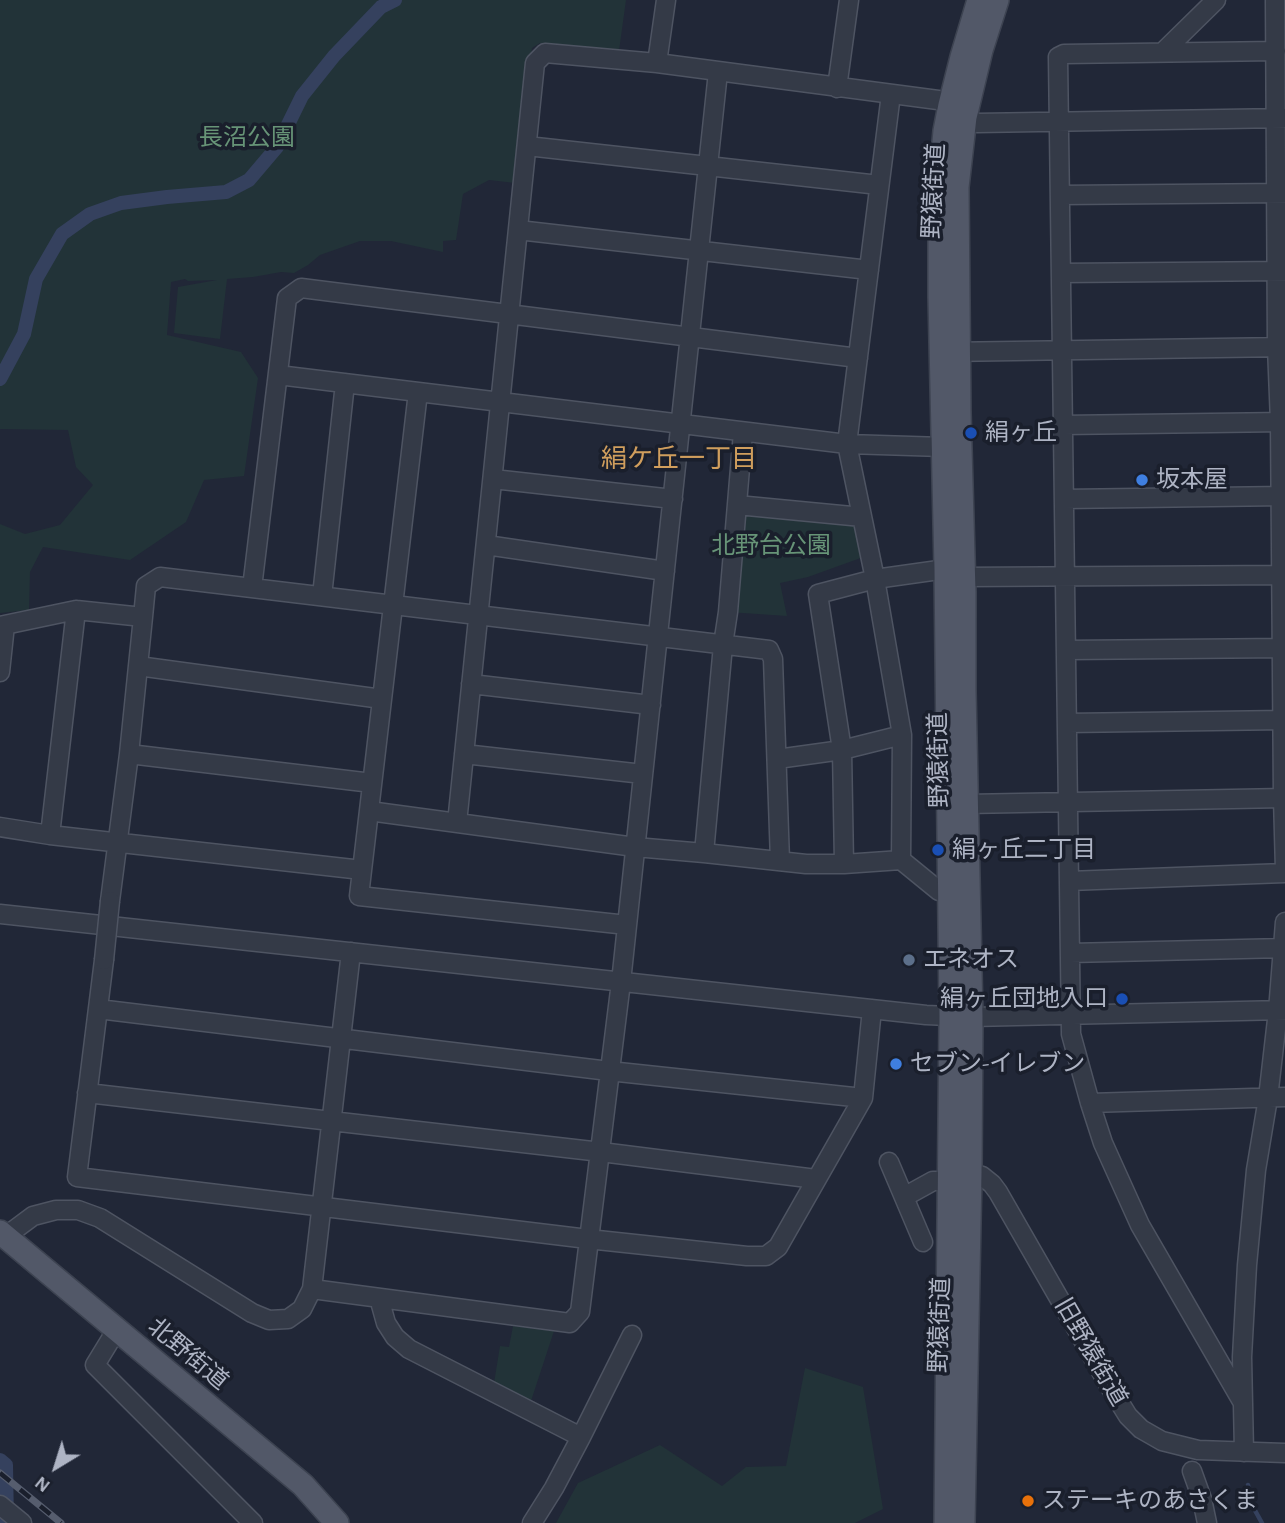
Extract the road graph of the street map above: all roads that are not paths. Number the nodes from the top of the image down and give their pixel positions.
1 (666, 0) edge
2 (849, 0) edge
3 (979, 0) edge
4 (997, 0) edge
5 (1216, 0) edge
6 (1275, 0) edge
7 (1276, 51) junction
8 (1163, 52) junction
9 (1058, 57) junction
10 (657, 64) junction
11 (718, 72) junction
12 (837, 88) junction
13 (891, 94) junction
14 (957, 111) junction
15 (1281, 118) edge
16 (1059, 122) junction
17 (527, 146) junction
18 (708, 166) junction
19 (879, 185) junction
20 (1281, 193) edge
21 (1060, 195) junction
22 (518, 230) junction
23 (699, 251) junction
24 (869, 270) junction
25 (1281, 271) edge
26 (1061, 273) junction
27 (510, 314) junction
28 (690, 337) junction
29 (1281, 347) edge
30 (1062, 350) junction
31 (950, 352) junction
32 (858, 358) junction
33 (278, 375) junction
34 (345, 383) junction
35 (418, 392) junction
36 (500, 402) junction
37 (1282, 422) edge
38 (681, 424) junction
39 (1063, 425) junction
40 (743, 432) junction
41 (847, 444) junction
42 (943, 447) junction
43 (493, 479) junction
44 (1283, 496) edge
45 (673, 499) junction
46 (1064, 499) junction
47 (737, 505) junction
48 (862, 517) junction
49 (486, 545) junction
50 (665, 571) junction
51 (954, 573) junction
52 (1283, 575) edge
53 (1065, 577) junction
54 (875, 579) junction
55 (252, 588) junction
56 (322, 596) junction
57 (393, 605) junction
58 (76, 610) junction
59 (478, 615) junction
60 (143, 617) junction
61 (3, 625) edge
62 (658, 637) junction
63 (723, 645) junction
64 (1284, 648) edge
65 (1066, 650) junction
66 (138, 666) junction
67 (0, 672) edge
68 (471, 684) junction
69 (382, 699) junction
70 (650, 705) junction
71 (1284, 720) edge
72 (1067, 723) junction
73 (902, 735) junction
74 (842, 750) junction
75 (129, 754) junction
76 (464, 754) junction
77 (777, 759) junction
78 (643, 775) junction
79 (372, 783) junction
80 (1284, 798) edge
81 (1068, 803) junction
82 (966, 804) junction
83 (369, 811) junction
84 (457, 822) junction
85 (0, 827) edge
86 (50, 835) junction
87 (117, 842) junction
88 (635, 847) junction
89 (704, 853) junction
90 (901, 860) junction
91 (780, 861) junction
92 (844, 864) junction
93 (362, 870) junction
94 (1285, 871) edge
95 (1069, 881) junction
96 (950, 892) junction
97 (0, 914) edge
98 (1285, 922) edge
99 (627, 925) junction
100 (1284, 948) edge
101 (351, 952) junction
102 (1070, 953) junction
103 (621, 982) junction
104 (98, 1009) junction
105 (872, 1009) junction
106 (1282, 1010) edge
107 (1070, 1015) junction
108 (961, 1017) junction
109 (341, 1038) junction
110 (609, 1071) junction
111 (87, 1093) junction
112 (863, 1098) junction
113 (1276, 1098) edge
114 (1090, 1103) junction
115 (332, 1122) junction
116 (601, 1152) junction
117 (889, 1163) dead end
118 (956, 1174) junction
119 (816, 1179) junction
120 (904, 1198) junction
121 (321, 1207) junction
122 (3, 1234) edge
123 (588, 1239) junction
124 (923, 1242) dead end
125 (312, 1289) junction
126 (379, 1298) junction
127 (117, 1329) junction
128 (632, 1335) dead end
129 (1243, 1403) junction
130 (581, 1437) junction
131 (1244, 1452) junction
132 (1285, 1453) edge
133 (1192, 1471) dead end
134 (0, 1505) edge
135 (22, 1523) edge
136 (253, 1523) edge
137 (337, 1523) edge
138 (532, 1523) edge
139 (946, 1523) edge
140 (962, 1523) edge
141 (1207, 1523) edge

1 - 10 street
2 - 12 street
3 - 14 main road, 野猿街道
4 - 14 main road, 野猿街道
5 - 8 street
6 - 7 street
7 - 8 street
7 - 9 street
7 - 15 street
8 - 9 street
9 - 16 street
10 - 11 street
10 - 17 street
11 - 12 street
11 - 18 street
12 - 13 street
13 - 14 street
13 - 19 street
14 - 16 street
14 - 31 main road, 野猿街道
15 - 16 street
15 - 20 street
16 - 21 street
17 - 18 street
17 - 22 street
18 - 19 street
18 - 23 street
19 - 24 street
20 - 21 street
20 - 25 street
21 - 26 street
22 - 23 street
22 - 27 street
23 - 24 street
23 - 28 street
24 - 32 street
25 - 26 street
25 - 29 street
26 - 30 street
27 - 28 street
27 - 33 street
27 - 36 street
28 - 32 street
28 - 38 street
29 - 30 street
29 - 37 street
30 - 31 street
30 - 39 street
31 - 42 main road, 野猿街道
31 - 51 main road, 野猿街道
32 - 41 street
33 - 34 street
33 - 55 street
34 - 35 street
34 - 56 street
35 - 36 street
35 - 57 street
36 - 38 street
36 - 43 street
37 - 39 street
37 - 44 street
38 - 40 street
38 - 45 street
39 - 46 street
40 - 41 street
40 - 47 street
41 - 42 street
41 - 48 street
42 - 51 main road, 野猿街道
43 - 45 street
43 - 49 street
44 - 46 street
44 - 52 street
45 - 50 street
46 - 53 street
47 - 48 street
47 - 63 street
48 - 54 street
49 - 50 street
49 - 59 street
50 - 62 street
51 - 53 street
51 - 54 street
51 - 82 main road, 野猿街道
51 - 96 main road, 野猿街道
52 - 53 street
52 - 64 street
53 - 65 street
54 - 73 street
54 - 74 street
55 - 56 street
55 - 60 street
56 - 57 street
57 - 59 street
57 - 69 street
58 - 60 street
58 - 61 street
58 - 86 street
59 - 62 street
59 - 68 street
60 - 66 street
61 - 67 street
62 - 63 street
62 - 70 street
63 - 77 street
63 - 89 street
64 - 65 street
64 - 71 street
65 - 72 street
66 - 69 street
66 - 75 street
68 - 70 street
68 - 76 street
69 - 79 street
70 - 78 street
71 - 72 street
71 - 80 street
72 - 81 street
73 - 74 street
73 - 90 street
74 - 77 street
74 - 92 street
75 - 79 street
75 - 87 street
76 - 78 street
76 - 84 street
77 - 91 street
78 - 88 street
79 - 83 street
80 - 81 street
80 - 94 street
81 - 82 street
81 - 95 street
82 - 108 main road, 野猿街道
83 - 84 street
83 - 93 street
84 - 88 street
85 - 86 street
86 - 87 street
87 - 93 street
87 - 104 street, bridge
88 - 89 street
88 - 99 street
89 - 91 street
90 - 92 street
90 - 96 street
91 - 92 street
93 - 99 street
94 - 95 street
95 - 102 street
96 - 108 main road, 野猿街道
97 - 101 street
98 - 100 street
99 - 103 street
100 - 102 street
100 - 106 street
101 - 103 street
101 - 109 street
102 - 107 street
103 - 105 street
103 - 110 street
104 - 109 street
104 - 111 street
105 - 108 street
105 - 112 street
106 - 107 street
106 - 113 street
107 - 108 street
107 - 114 street
108 - 118 main road, 野猿街道
109 - 110 street
109 - 115 street
110 - 112 street
110 - 116 street
111 - 115 street
111 - 121 street
112 - 119 street
113 - 114 street
113 - 129 street
114 - 129 street
115 - 116 street
115 - 121 street
116 - 119 street
116 - 123 street
117 - 120 street
118 - 120 street
118 - 131 street, 旧野猿街道
118 - 139 main road, 野猿街道
118 - 140 main road, 野猿街道
119 - 123 street
120 - 124 street
121 - 123 street
121 - 125 street
122 - 125 street
122 - 127 main road, 北野街道
123 - 126 street
125 - 126 street
126 - 130 street
127 - 136 street
127 - 137 main road, 北野街道
128 - 130 street
129 - 131 street
130 - 138 street
131 - 132 street, 旧野猿街道
133 - 141 street
134 - 135 street

